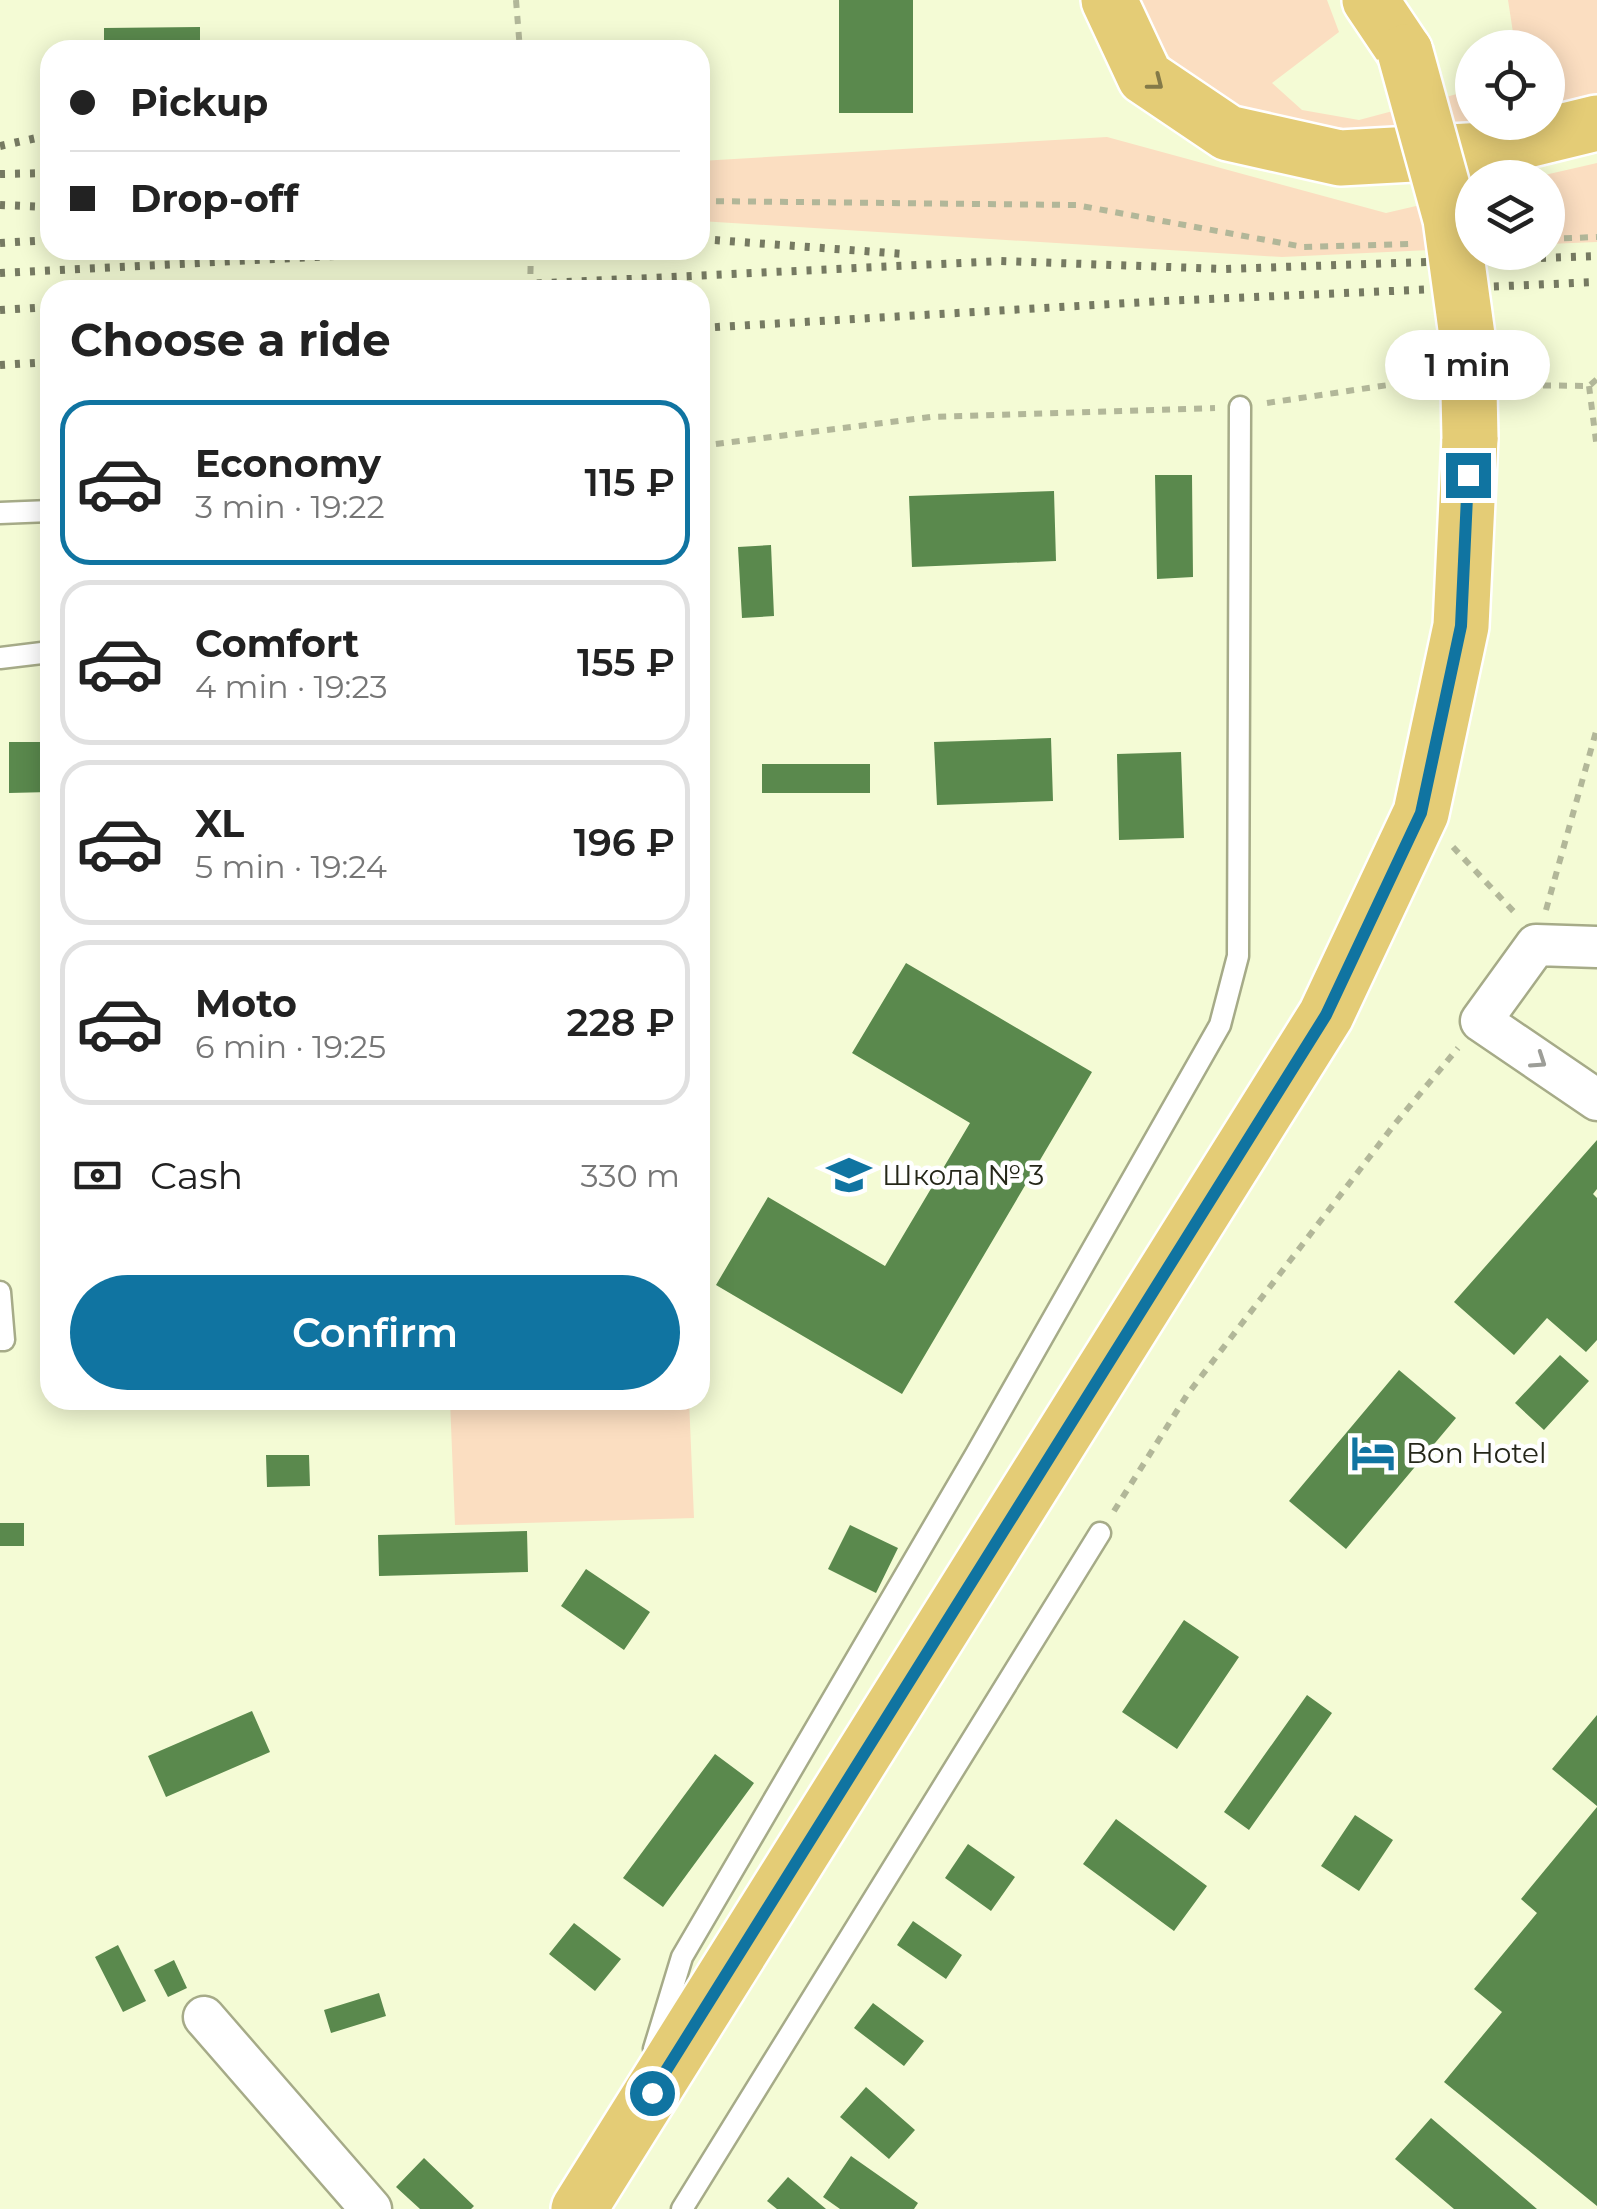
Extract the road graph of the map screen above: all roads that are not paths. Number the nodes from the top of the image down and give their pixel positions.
1 (1109, 0) edge
2 (1370, 0) edge
3 (1404, 26) edge
4 (1597, 123) edge
5 (1240, 407) road end
6 (40, 511) edge
7 (0, 513) edge
8 (40, 653) edge
9 (0, 658) edge
10 (1597, 947) edge
11 (1597, 1100) edge
12 (0, 1292) edge
13 (0, 1340) edge
14 (1100, 1533) road end
15 (204, 2017) dead end
16 (630, 2127) junction
17 (372, 2209) edge
18 (579, 2209) edge
19 (682, 2209) edge

1 -> 4 main road
2 - 3 main road
3 - 16 main road, bridge
5 - 16 lane
6 - 7 lane
8 - 9 lane
10 -> 11 street
12 - 13 lane
14 - 19 lane
15 - 17 street
16 - 18 main road

